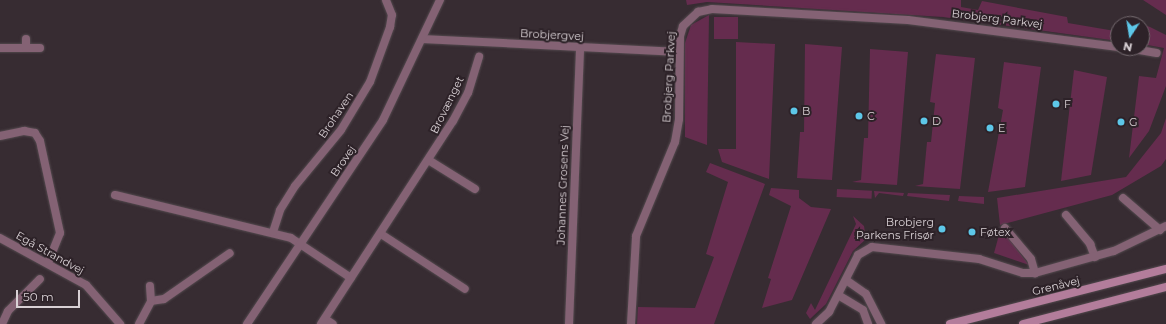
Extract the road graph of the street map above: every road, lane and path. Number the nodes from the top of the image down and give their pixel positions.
1 (386, 0) edge
2 (440, 0) edge
3 (26, 39) dead end
4 (422, 39) junction
5 (1110, 45) edge
6 (0, 48) edge
7 (26, 48) junction
8 (40, 48) dead end
9 (580, 48) junction
10 (680, 52) junction
11 (1150, 52) edge
12 (1157, 53) dead end
13 (479, 57) dead end
14 (0, 136) edge
15 (430, 161) junction
16 (475, 188) dead end
17 (115, 195) dead end
18 (1123, 198) dead end
19 (1066, 215) dead end
20 (1005, 228) dead end
21 (1163, 228) edge
22 (273, 232) junction
23 (381, 234) junction
24 (0, 238) edge
25 (301, 244) junction
26 (230, 253) dead end
27 (1095, 257) junction
28 (48, 263) junction
29 (1166, 269) edge
30 (1035, 273) junction
31 (351, 278) junction
32 (40, 279) dead end
33 (846, 280) junction
34 (150, 286) dead end
35 (1166, 287) edge
36 (465, 289) dead end
37 (838, 295) junction
38 (151, 301) junction
39 (323, 321) edge
40 (2, 324) edge
41 (120, 324) edge
42 (139, 324) edge
43 (247, 324) edge
44 (333, 324) edge
45 (569, 324) edge
46 (631, 324) edge
47 (816, 324) edge
48 (868, 324) edge
49 (881, 324) edge
50 (950, 324) edge
51 (1023, 324) edge

1 - 22 street, Brohaven
2 - 4 street, Brovej
3 - 7 street
4 - 9 street, Brobjergvej
4 - 25 street, Brovej
5 - 10 street, Brobjerg Parkvej
6 - 7 street
7 - 8 street
9 - 10 street, Brobjergvej
9 - 45 street, Johannes Grosens Vej
10 - 46 street, Brobjerg Parkvej
11 - 12 street
13 - 15 street, Brovænget
14 - 28 street
15 - 16 street
15 - 23 street, Brovænget
17 - 22 street
18 - 21 street
19 - 27 street
20 - 30 street
21 - 27 street
22 - 25 street
23 - 31 street, Brovænget
23 - 36 street
24 - 28 street, Egå Strandvej
25 - 31 street
25 - 43 street, Brovej
26 - 38 street
27 - 30 street
28 - 41 street, Egå Strandvej
29 - 50 main road, Grenåvej
30 - 33 street
31 - 39 street, Brovænget
32 - 40 street
33 - 37 street
33 - 49 street
34 - 38 street
35 - 51 main road
37 - 47 street
37 - 48 street
38 - 42 street
39 - 44 street, Brovænget

